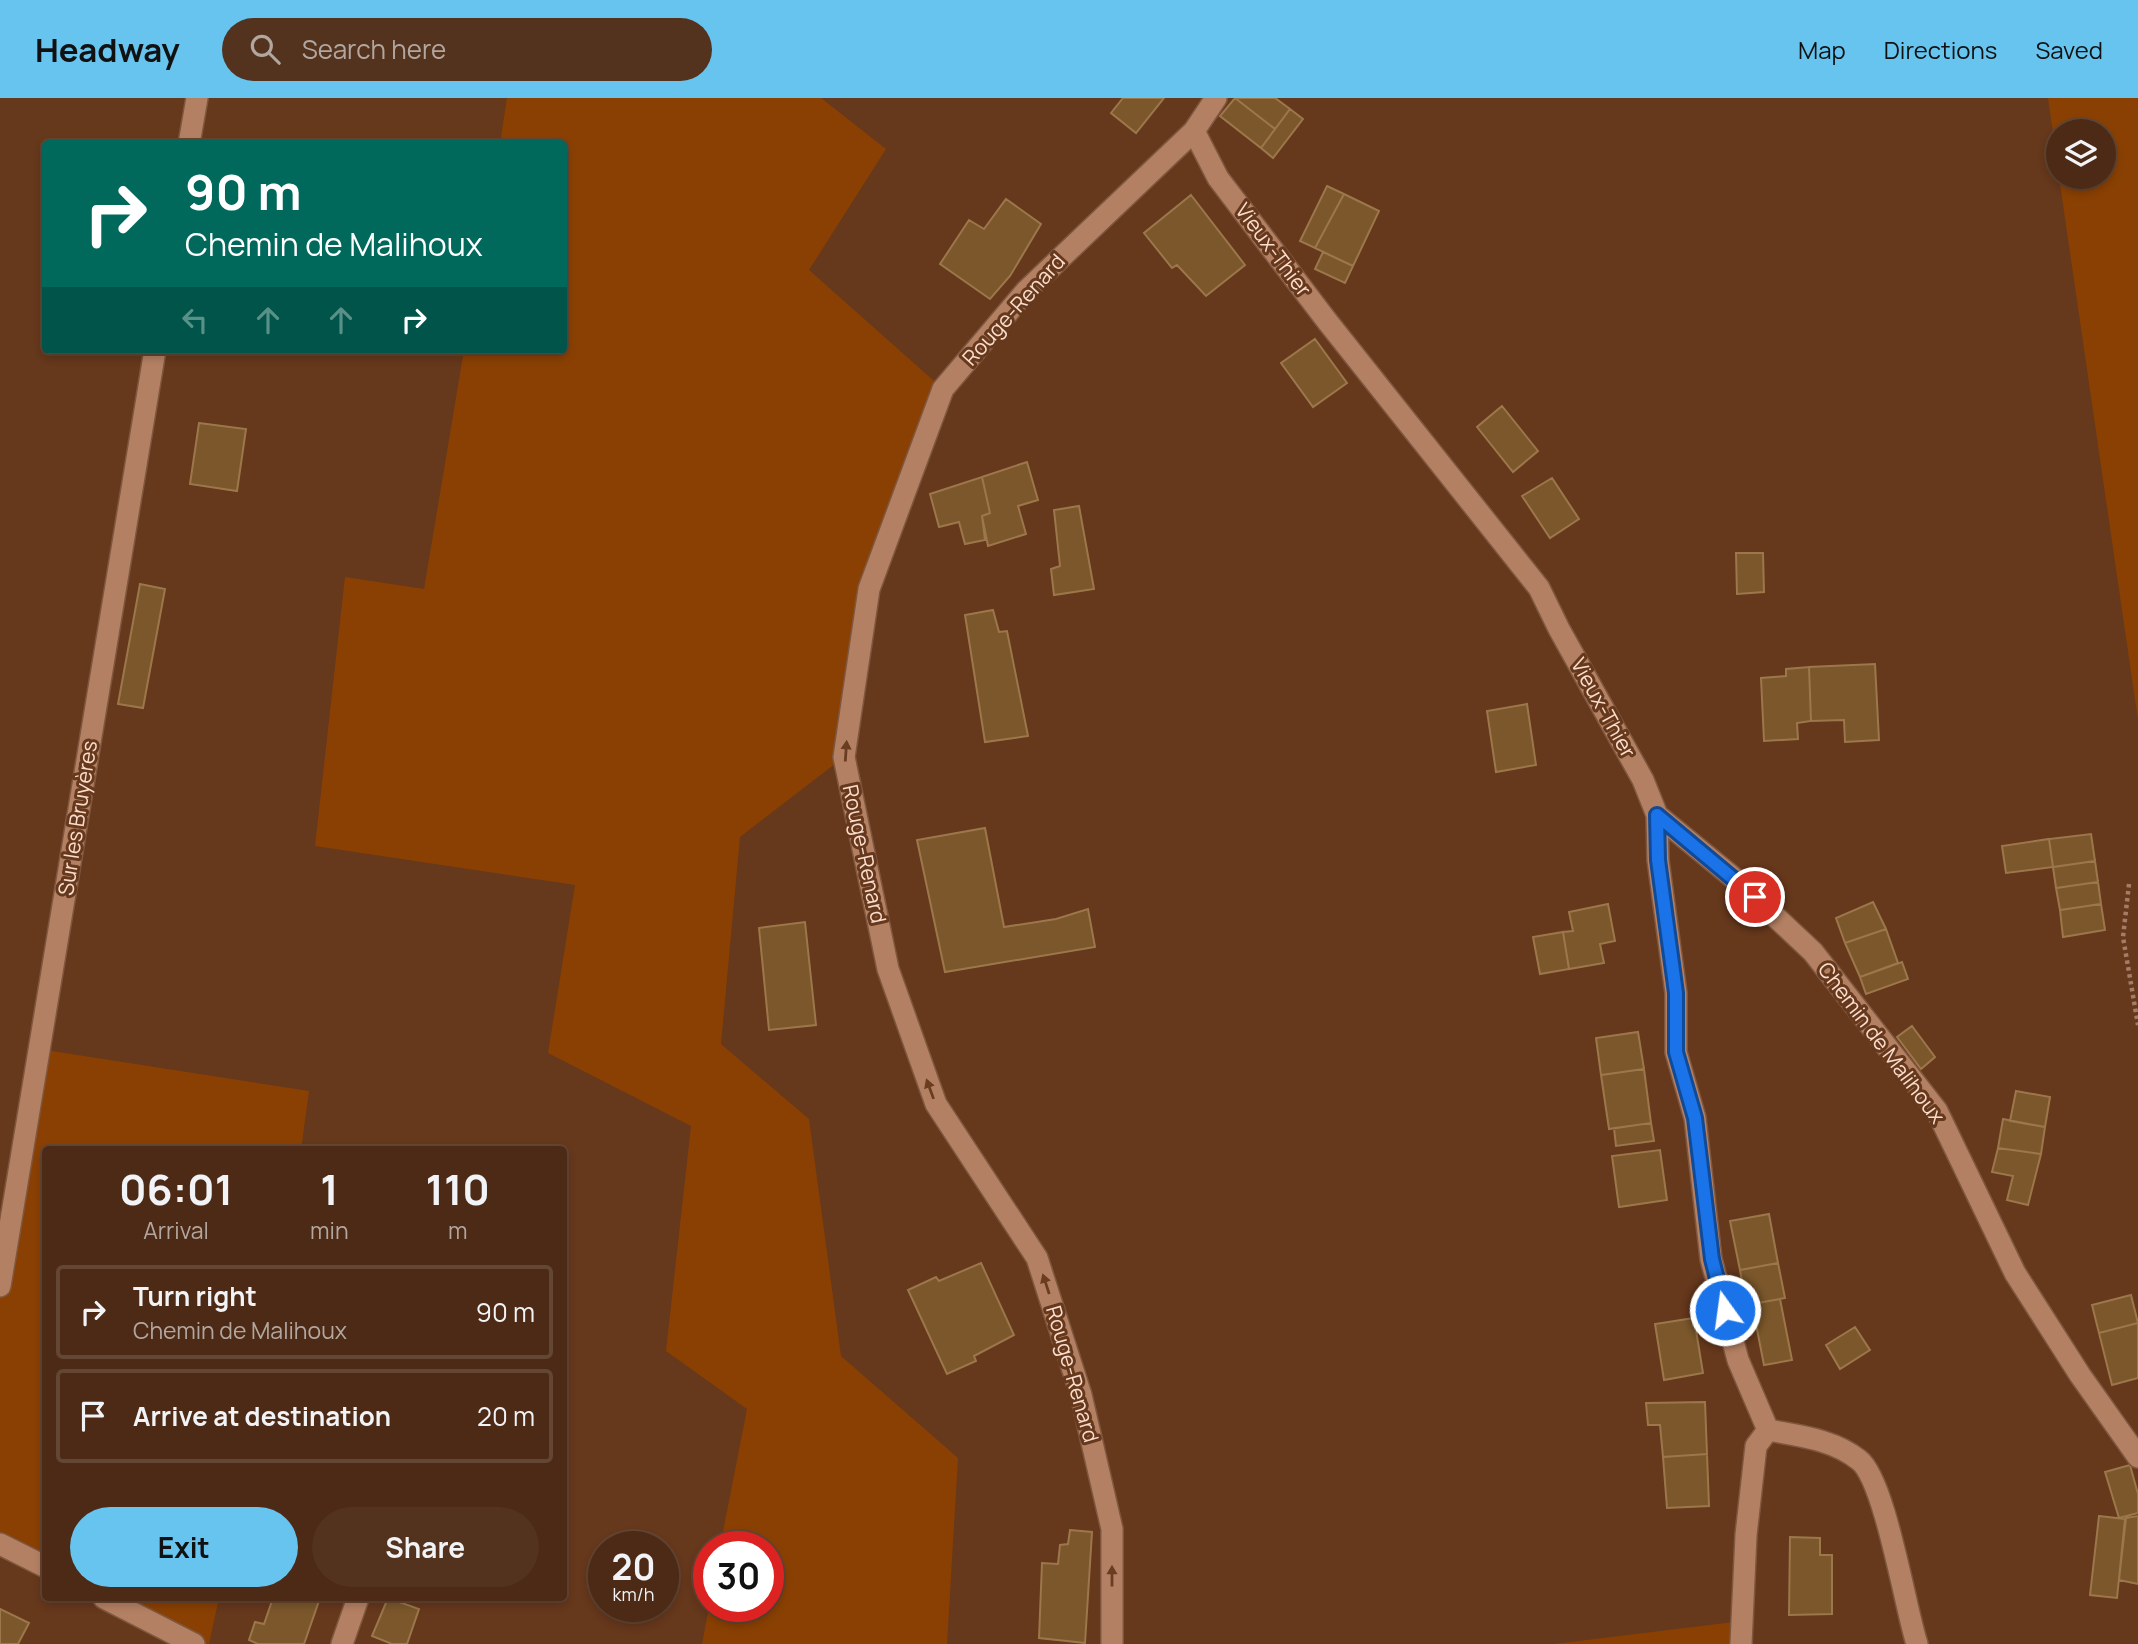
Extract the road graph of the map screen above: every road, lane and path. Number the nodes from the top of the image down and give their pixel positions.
1 (197, 98) edge
2 (1216, 98) edge
3 (1194, 131) junction
4 (190, 140) edge
5 (154, 354) edge
6 (1657, 815) junction
7 (2129, 884) dead end
8 (2138, 1026) edge
9 (0, 1286) edge
10 (1768, 1430) junction
11 (2138, 1457) edge
12 (0, 1544) edge
13 (42, 1565) edge
14 (110, 1601) edge
15 (357, 1601) edge
16 (194, 1644) edge
17 (342, 1644) edge
18 (1112, 1644) edge
19 (1741, 1644) edge
20 (1917, 1644) edge

1 - 4 street
2 - 3 street
3 - 6 street, Vieux-Thier
18 -> 3 street, Rouge-Renard
5 - 9 street, Sur les Bruyères
6 - 10 street, Vieux-Thier
6 - 11 street, Chemin de Malihoux
7 - 8 path
10 - 19 street
10 - 20 street
12 - 13 street
14 - 16 street
15 - 17 street

